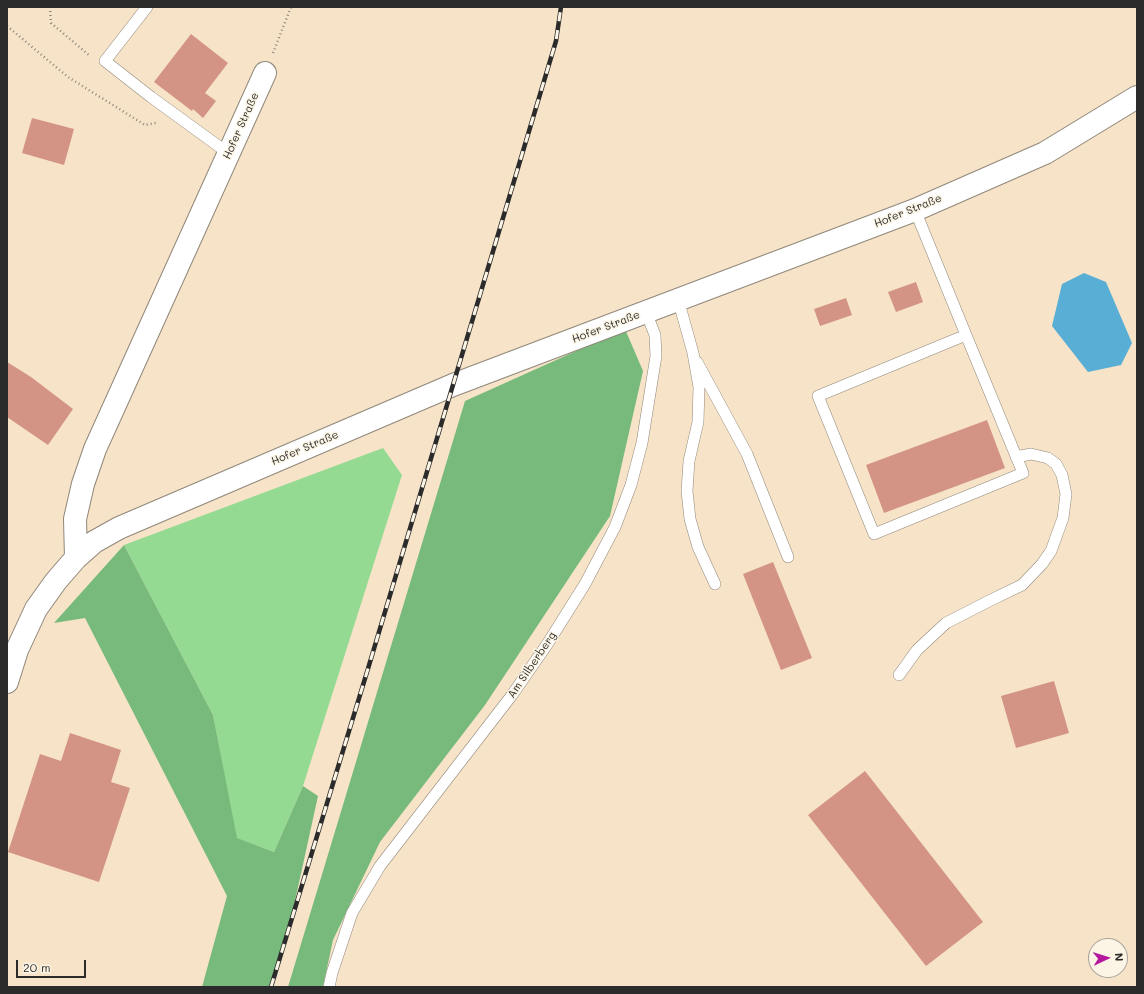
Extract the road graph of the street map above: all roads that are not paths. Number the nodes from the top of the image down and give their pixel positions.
1 (147, 7) edge
2 (265, 73) road end
3 (1134, 102) edge
4 (228, 153) junction
5 (915, 210) junction
6 (678, 299) junction
7 (646, 312) junction
8 (966, 335) junction
9 (693, 353) junction
10 (1016, 457) junction
11 (788, 557) dead end
12 (76, 558) junction
13 (714, 584) dead end
14 (899, 675) dead end
15 (7, 682) edge
16 (329, 987) edge

1 - 4 lane
2 - 4 street, Hofer Straße
3 - 5 street, Hofer Straße
4 - 12 street, Hofer Straße
5 - 6 street, Hofer Straße
5 - 8 lane
6 - 7 street, Hofer Straße
6 - 9 lane
7 - 12 street, Hofer Straße
7 - 16 lane, Am Silberberg
8 - 10 lane
8 - 10 lane
9 - 11 lane
9 - 13 lane
10 - 14 lane
12 - 15 street, Hofer Straße

